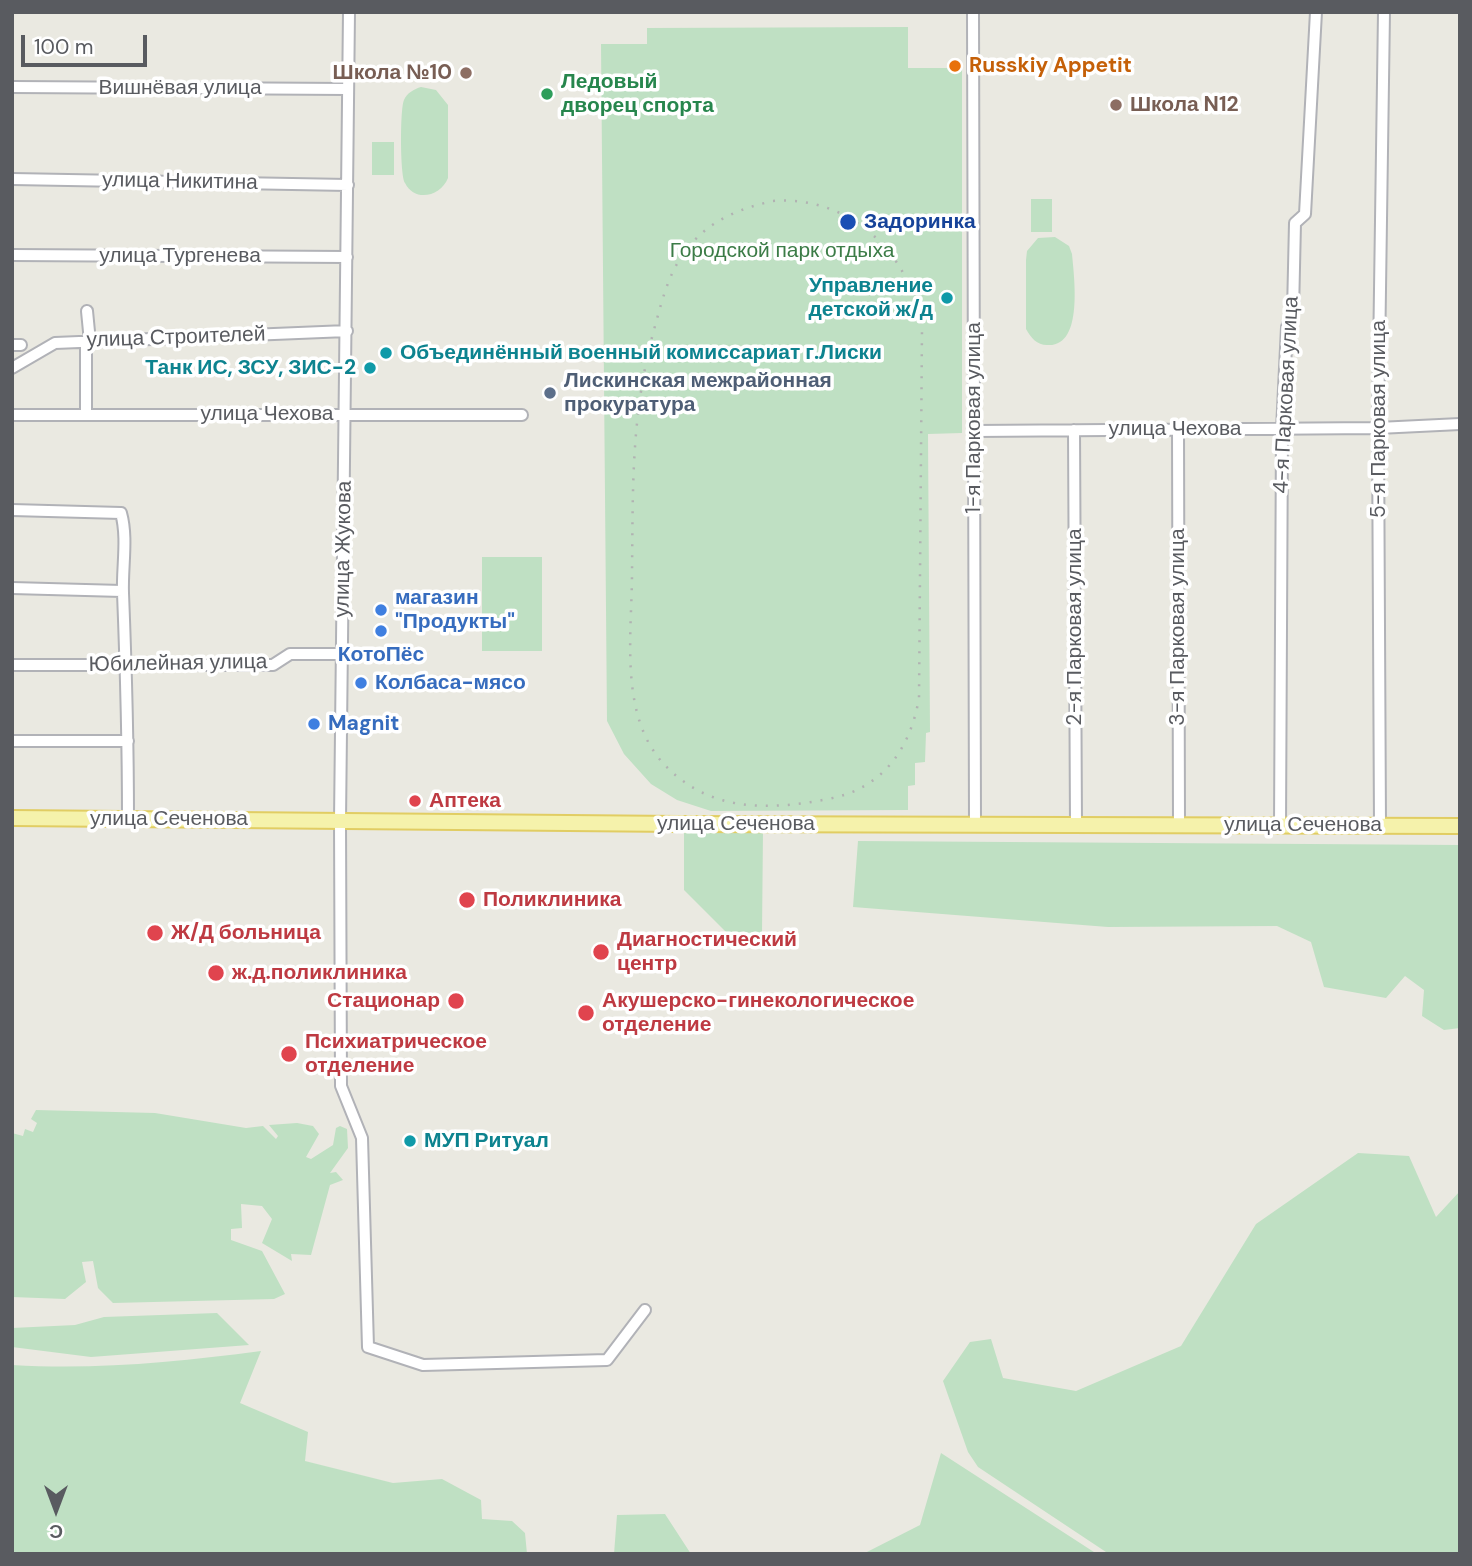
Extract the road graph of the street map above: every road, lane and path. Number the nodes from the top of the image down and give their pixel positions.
1 (349, 12) edge
2 (973, 12) edge
3 (1316, 12) edge
4 (1384, 12) edge
5 (12, 87) edge
6 (348, 89) junction
7 (12, 179) edge
8 (348, 185) junction
9 (12, 255) edge
10 (347, 257) junction
11 (87, 311) dead end
12 (347, 331) junction
13 (88, 342) junction
14 (12, 368) edge
15 (86, 414) junction
16 (346, 414) junction
17 (12, 415) edge
18 (522, 415) dead end
19 (1460, 424) edge
20 (1378, 428) junction
21 (1178, 429) junction
22 (1282, 429) junction
23 (1074, 430) junction
24 (974, 431) junction
25 (12, 510) edge
26 (12, 588) edge
27 (122, 590) junction
28 (342, 654) junction
29 (12, 665) edge
30 (127, 666) junction
31 (12, 741) edge
32 (128, 741) junction
33 (12, 818) edge
34 (128, 819) junction
35 (340, 821) junction
36 (975, 825) junction
37 (1076, 825) junction
38 (1179, 825) junction
39 (1280, 825) junction
40 (1380, 826) junction
41 (1460, 826) edge
42 (645, 1310) dead end

1 - 6 street, улица Жукова
2 - 24 street, 1-я Парковая улица
3 - 22 street, 4-я Парковая улица
4 - 20 street, 5-я Парковая улица
5 - 6 street, Вишнёвая улица
6 - 8 street, улица Жукова
7 - 8 street, улица Никитина
8 - 10 street, улица Жукова
9 - 10 street, улица Тургенева
10 - 12 street, улица Жукова
11 - 13 street
12 - 13 street, улица Строителей
12 - 16 street, улица Жукова
13 - 14 street, улица Строителей
13 - 15 street
15 - 16 street, улица Чехова
15 - 17 street, улица Чехова
16 - 18 street, улица Чехова
16 - 28 street, улица Жукова
19 - 20 street, улица Чехова
20 - 22 street, улица Чехова
20 - 40 street, 5-я Парковая улица
21 - 22 street, улица Чехова
21 - 23 street, улица Чехова
21 - 38 street, 3-я Парковая улица
22 - 39 street, 4-я Парковая улица
23 - 24 street, улица Чехова
23 - 37 street, 2-я Парковая улица
24 - 36 street, 1-я Парковая улица
25 - 27 street
26 - 27 street
27 - 30 street
28 - 30 street, Юбилейная улица
28 - 35 street, улица Жукова
29 - 30 street, Юбилейная улица
30 - 32 street
31 - 32 street
32 - 34 street
33 - 34 main road, улица Сеченова
34 - 35 main road, улица Сеченова
35 - 36 main road, улица Сеченова
35 - 42 street, улица Жукова
36 - 37 main road, улица Сеченова
37 - 38 main road, улица Сеченова
38 - 39 main road, улица Сеченова
39 - 40 main road, улица Сеченова
40 - 41 main road, улица Сеченова

